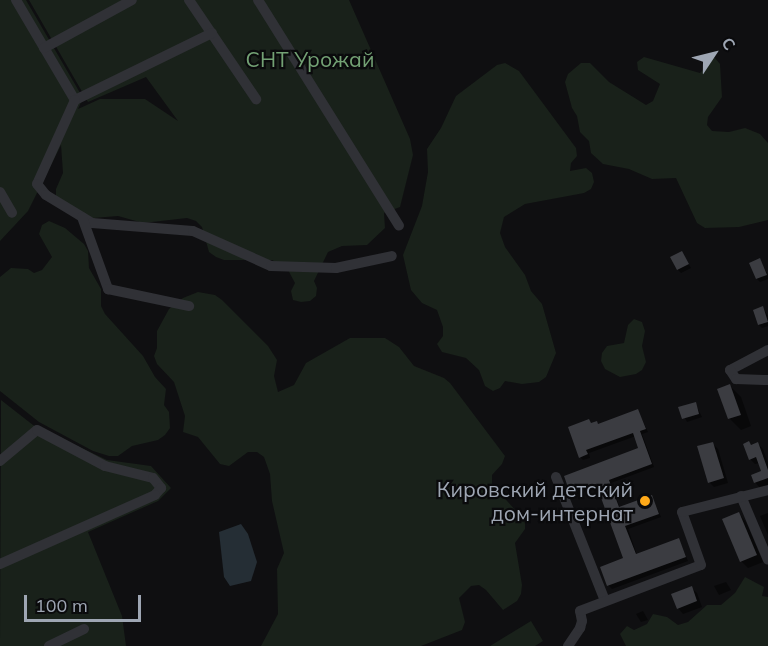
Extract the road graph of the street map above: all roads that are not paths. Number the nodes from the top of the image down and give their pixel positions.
1 (16, 0) edge
2 (132, 0) edge
3 (189, 0) edge
4 (258, 0) edge
5 (212, 33) junction
6 (44, 48) junction
7 (256, 99) dead end
8 (75, 100) junction
9 (0, 192) edge
10 (12, 213) dead end
11 (82, 217) junction
12 (399, 226) dead end
13 (392, 256) dead end
14 (189, 306) dead end
15 (768, 350) edge
16 (768, 380) edge
17 (0, 461) edge
18 (556, 477) dead end
19 (768, 490) edge
20 (741, 496) junction
21 (768, 560) edge
22 (0, 564) edge
23 (605, 601) junction
24 (84, 629) dead end
25 (50, 646) edge
26 (568, 646) edge

1 - 6 street
2 - 6 street
3 - 5 street
4 - 12 street
5 - 7 street
5 - 8 street
6 - 8 street
8 - 11 street
9 - 10 street
11 - 13 street
11 - 14 street
15 - 16 street
17 - 22 street
18 - 23 street
19 - 20 street
20 - 21 street
20 - 23 street
23 - 26 street
24 - 25 street

